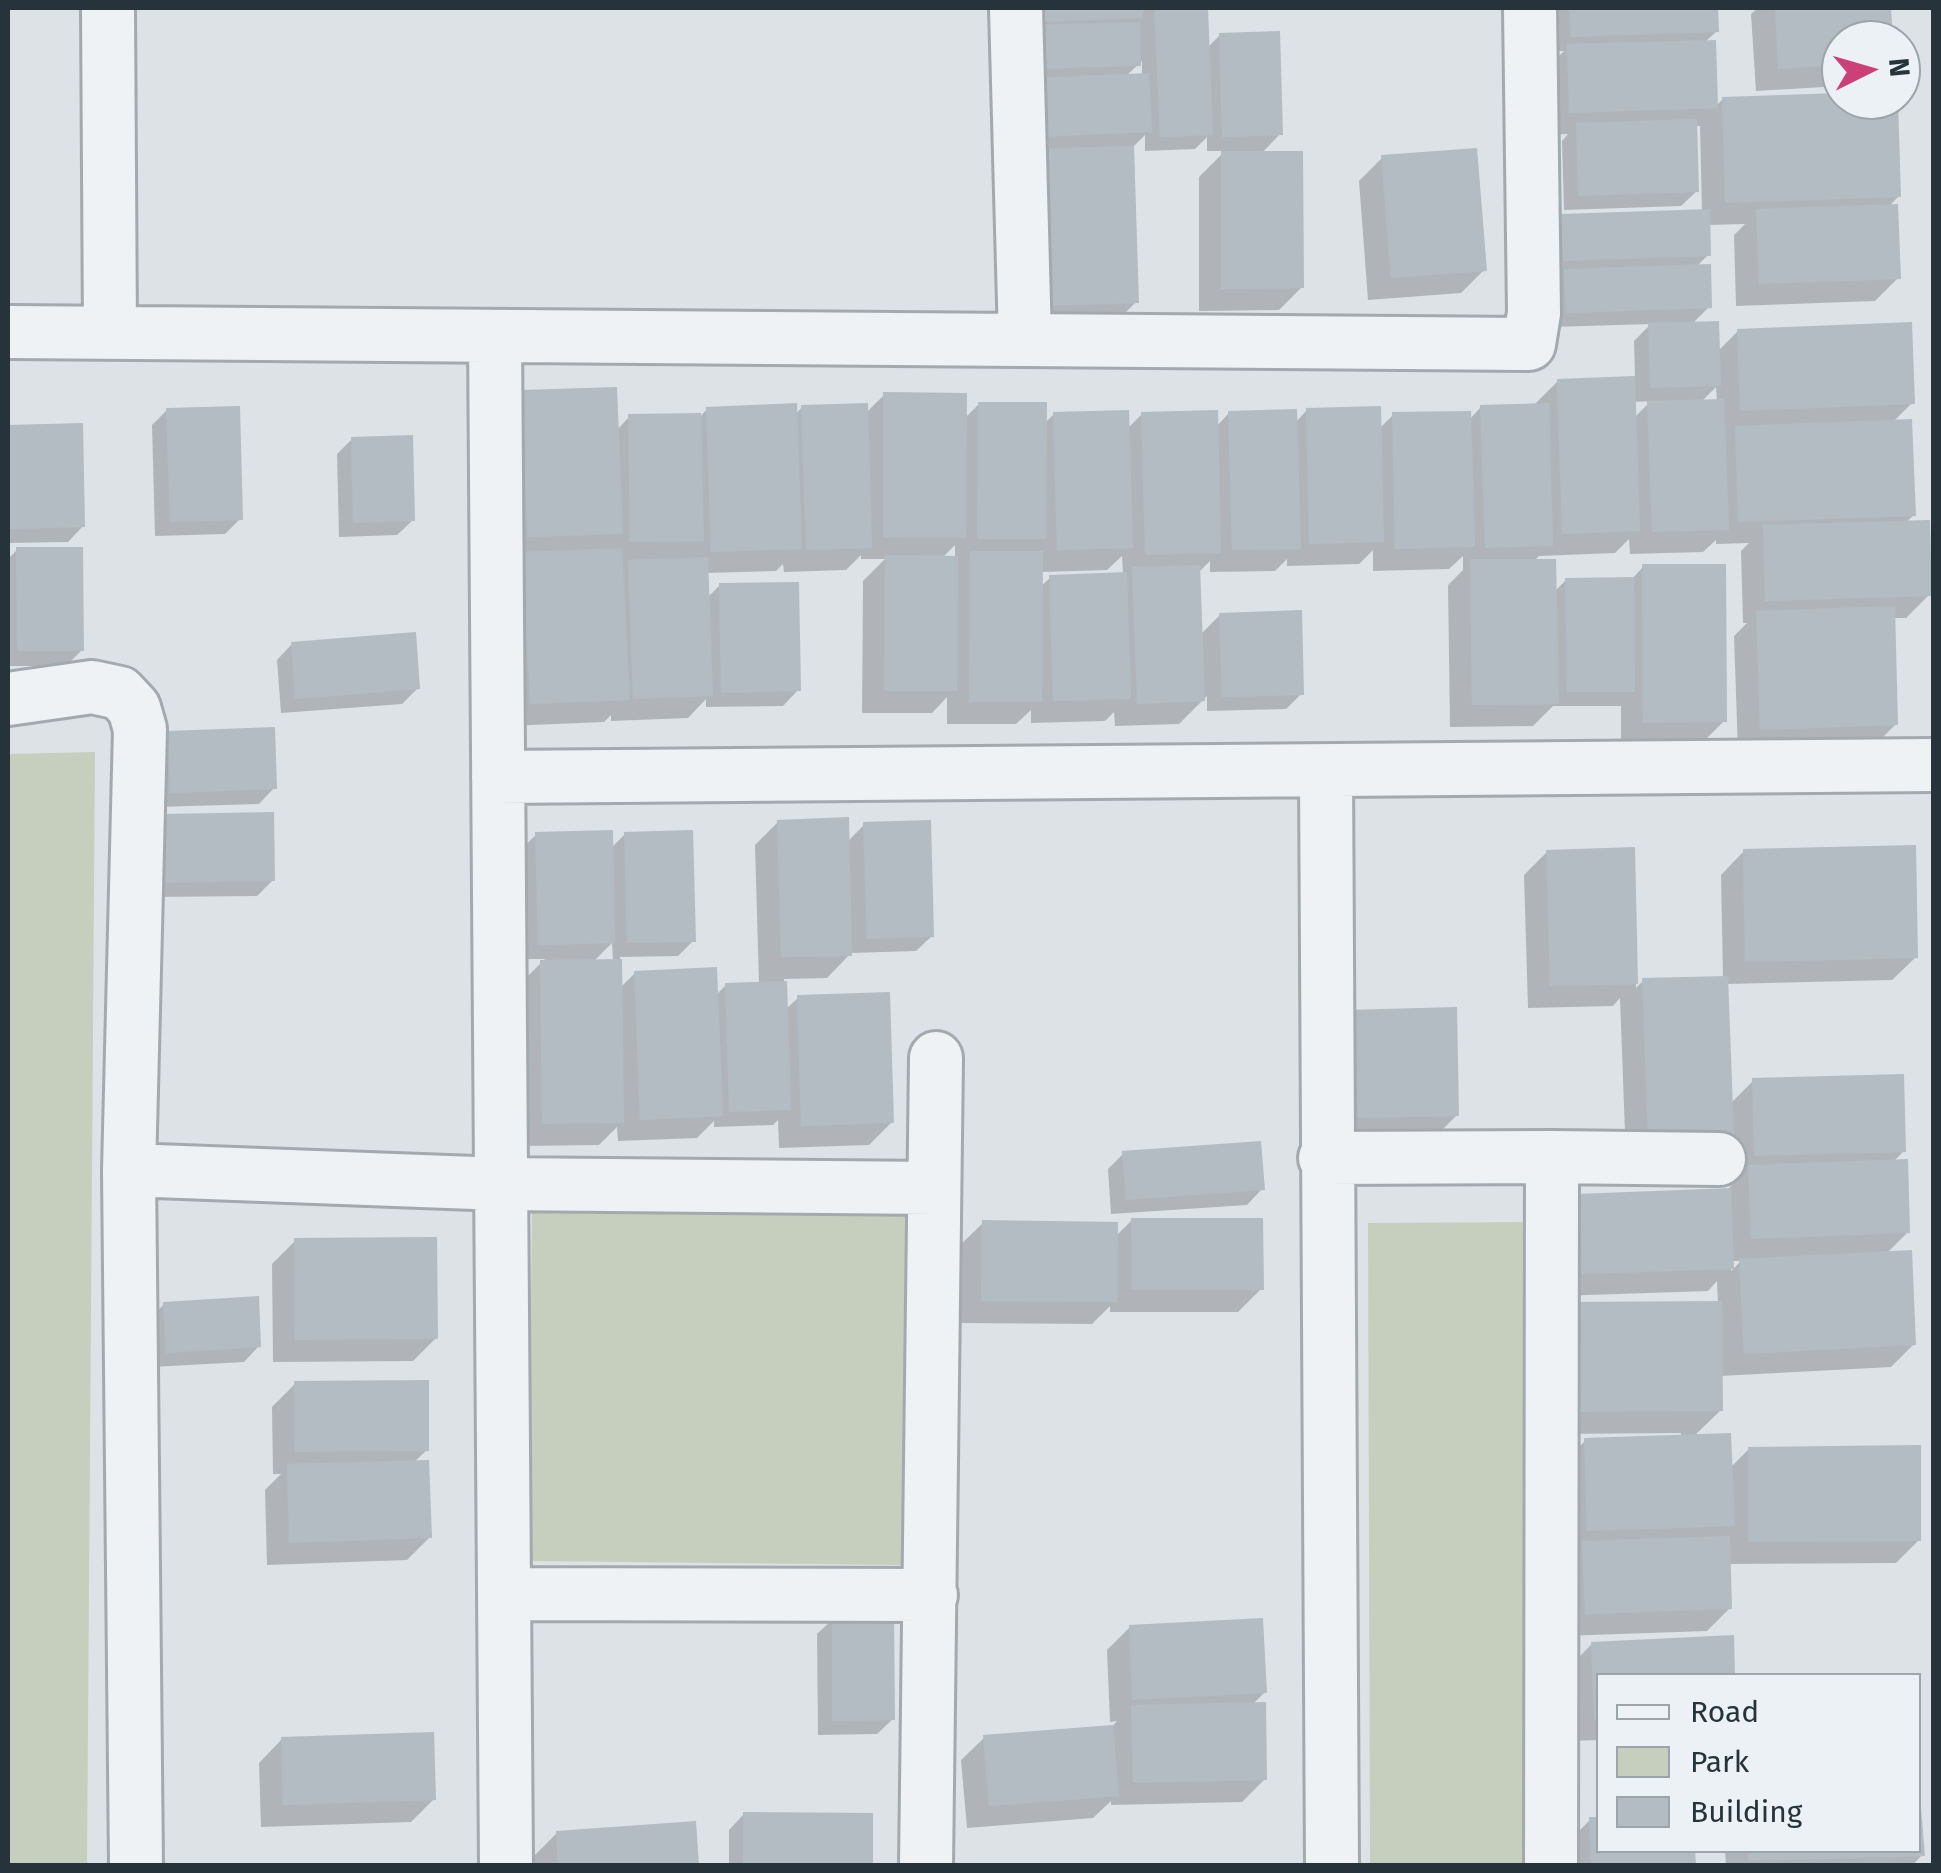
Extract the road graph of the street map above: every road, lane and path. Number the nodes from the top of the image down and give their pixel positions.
1 (108, 8) edge
2 (1016, 8) edge
3 (1530, 8) edge
4 (8, 332) edge
5 (110, 333) junction
6 (495, 336) junction
7 (1025, 340) junction
8 (8, 700) edge
9 (1934, 765) edge
10 (1326, 772) junction
11 (498, 776) junction
12 (936, 1058) dead end
13 (1552, 1157) junction
14 (1325, 1158) junction
15 (1718, 1158) dead end
16 (129, 1170) junction
17 (501, 1184) junction
18 (934, 1188) junction
19 (504, 1594) junction
20 (931, 1596) junction
21 (136, 1866) edge
22 (506, 1866) edge
23 (926, 1866) edge
24 (1332, 1866) edge
25 (1552, 1866) edge

1 - 5 street
2 - 7 street
3 - 7 street
4 - 5 street
5 - 6 street
6 - 7 street
6 - 11 street
8 - 16 street
9 - 10 street
10 - 11 street
10 - 14 street
11 - 17 street
12 - 18 street
13 - 14 street
13 - 15 street
13 - 25 street
14 - 24 street
16 - 17 street
16 - 21 street
17 - 18 street
17 - 19 street
18 - 20 street
19 - 20 street
19 - 22 street
20 - 23 street

